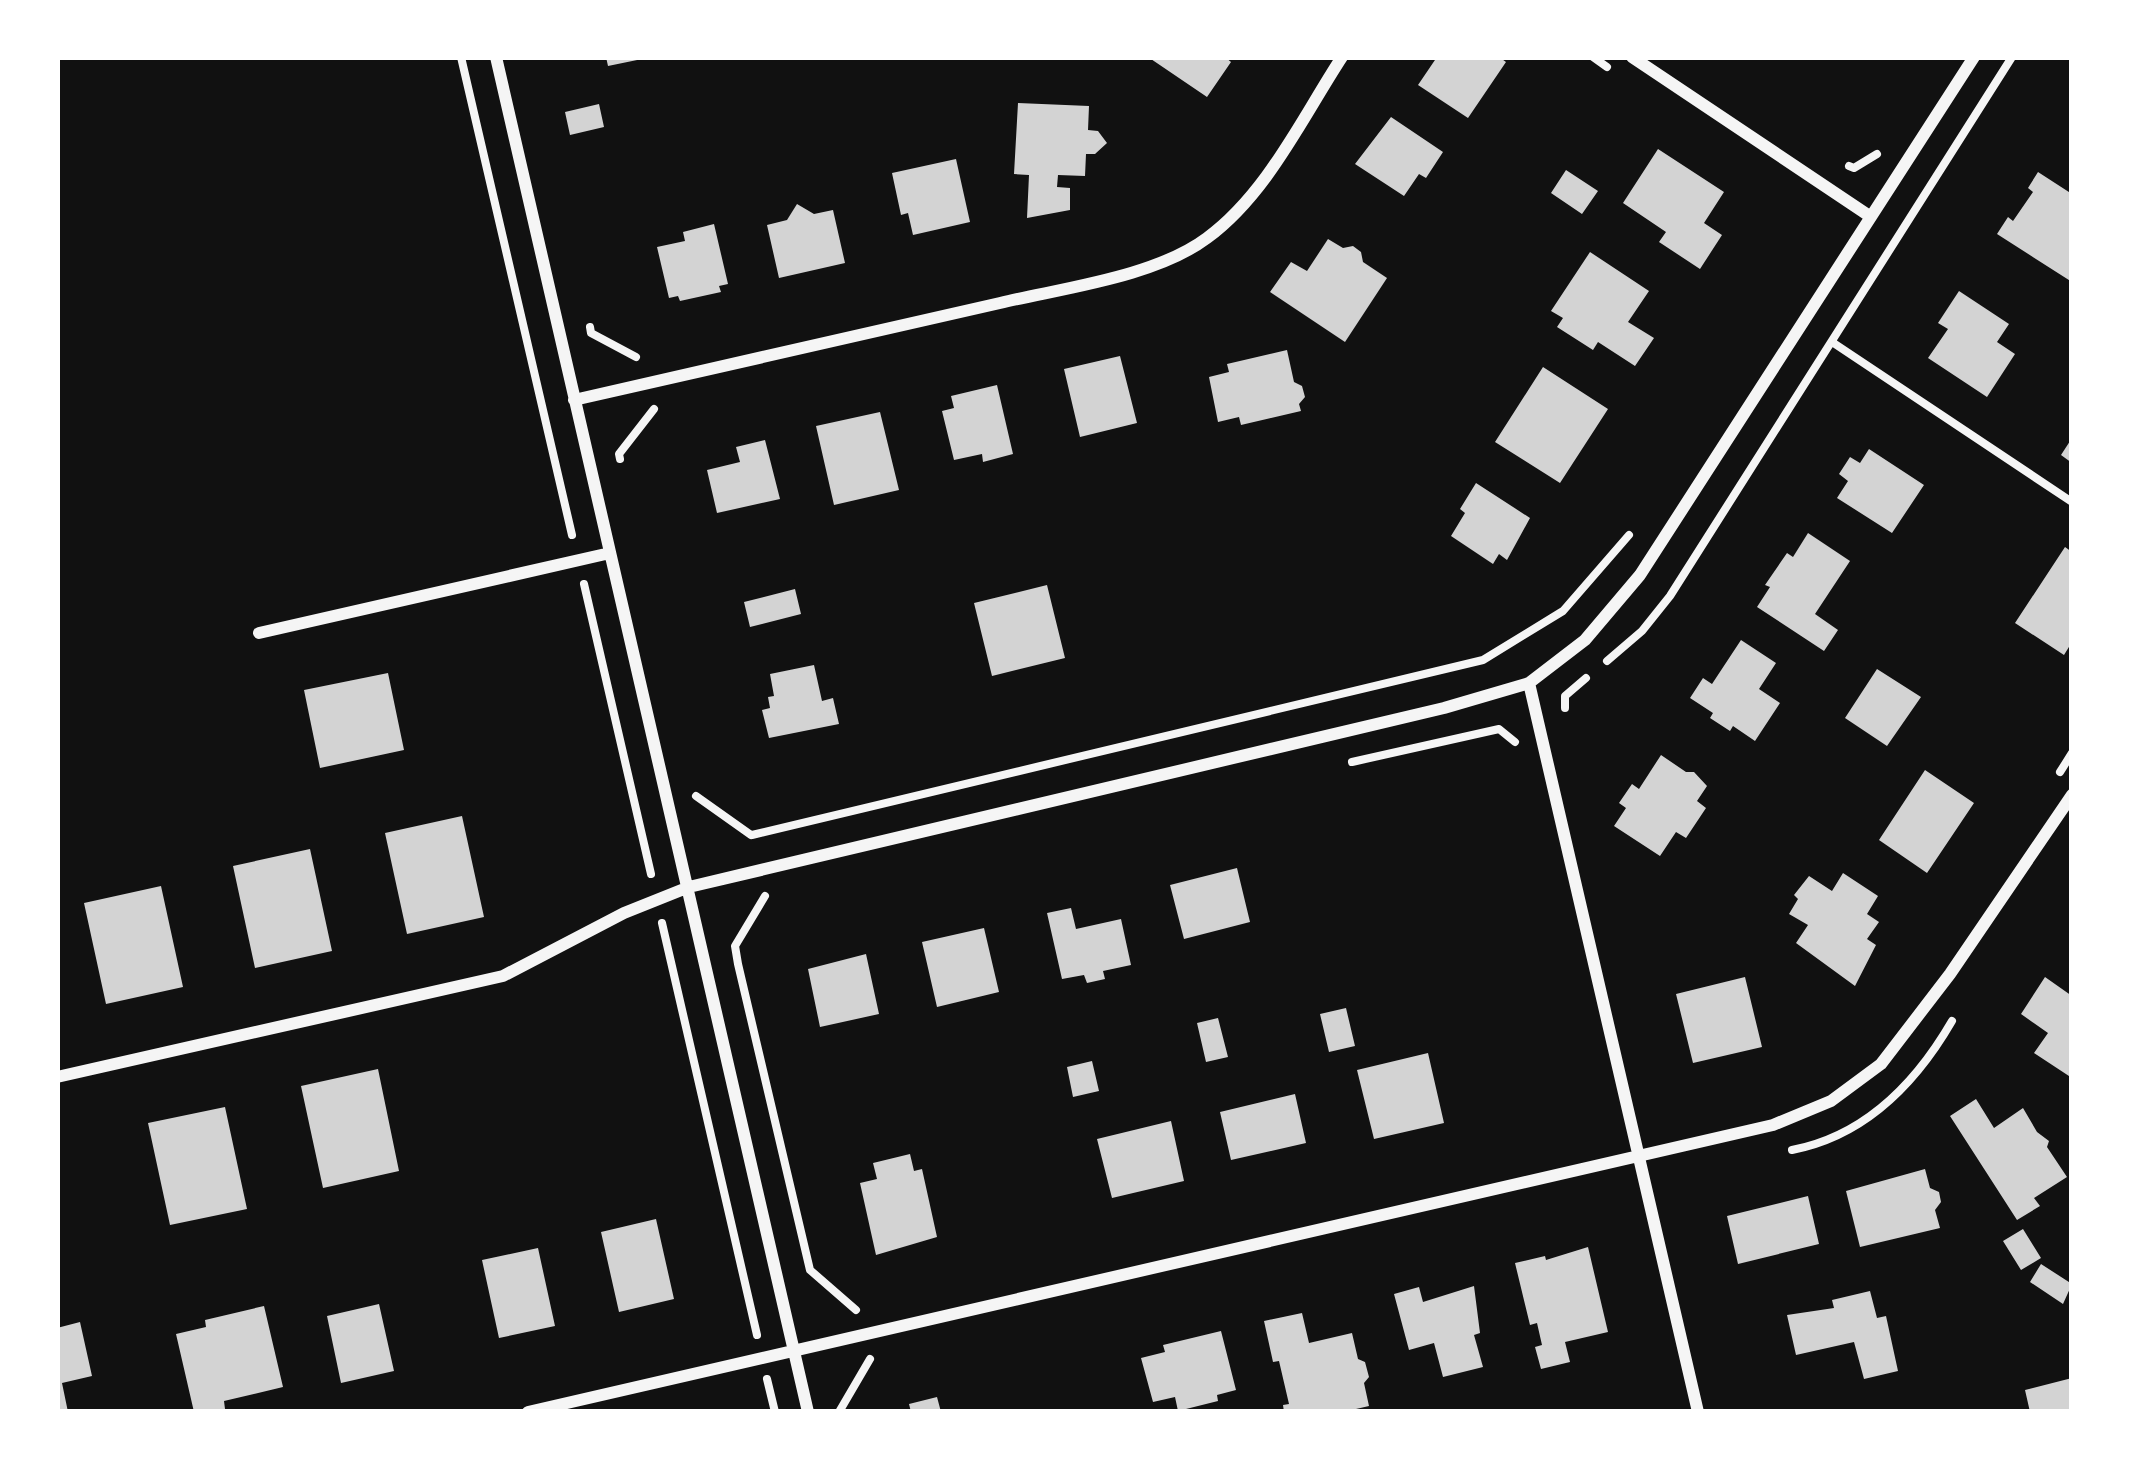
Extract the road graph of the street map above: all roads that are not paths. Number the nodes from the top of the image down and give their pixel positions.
1 (496, 57) edge
2 (1342, 57) edge
3 (1632, 57) edge
4 (1974, 57) edge
5 (1871, 217) junction
6 (574, 400) junction
7 (610, 553) junction
8 (259, 633) dead end
9 (1529, 683) junction
10 (2072, 795) edge
11 (689, 886) junction
12 (57, 1077) edge
13 (1640, 1156) junction
14 (793, 1352) junction
15 (528, 1412) edge
16 (808, 1412) edge
17 (1698, 1412) edge

1 - 6 street
2 - 6 street
3 - 5 street
4 - 5 street
5 - 9 street
6 - 7 street
7 - 8 street
7 - 11 street
9 - 11 street
9 - 13 street
10 - 13 street
11 - 12 street
11 - 14 street
13 - 14 street
13 - 17 street
14 - 15 street
14 - 16 street

